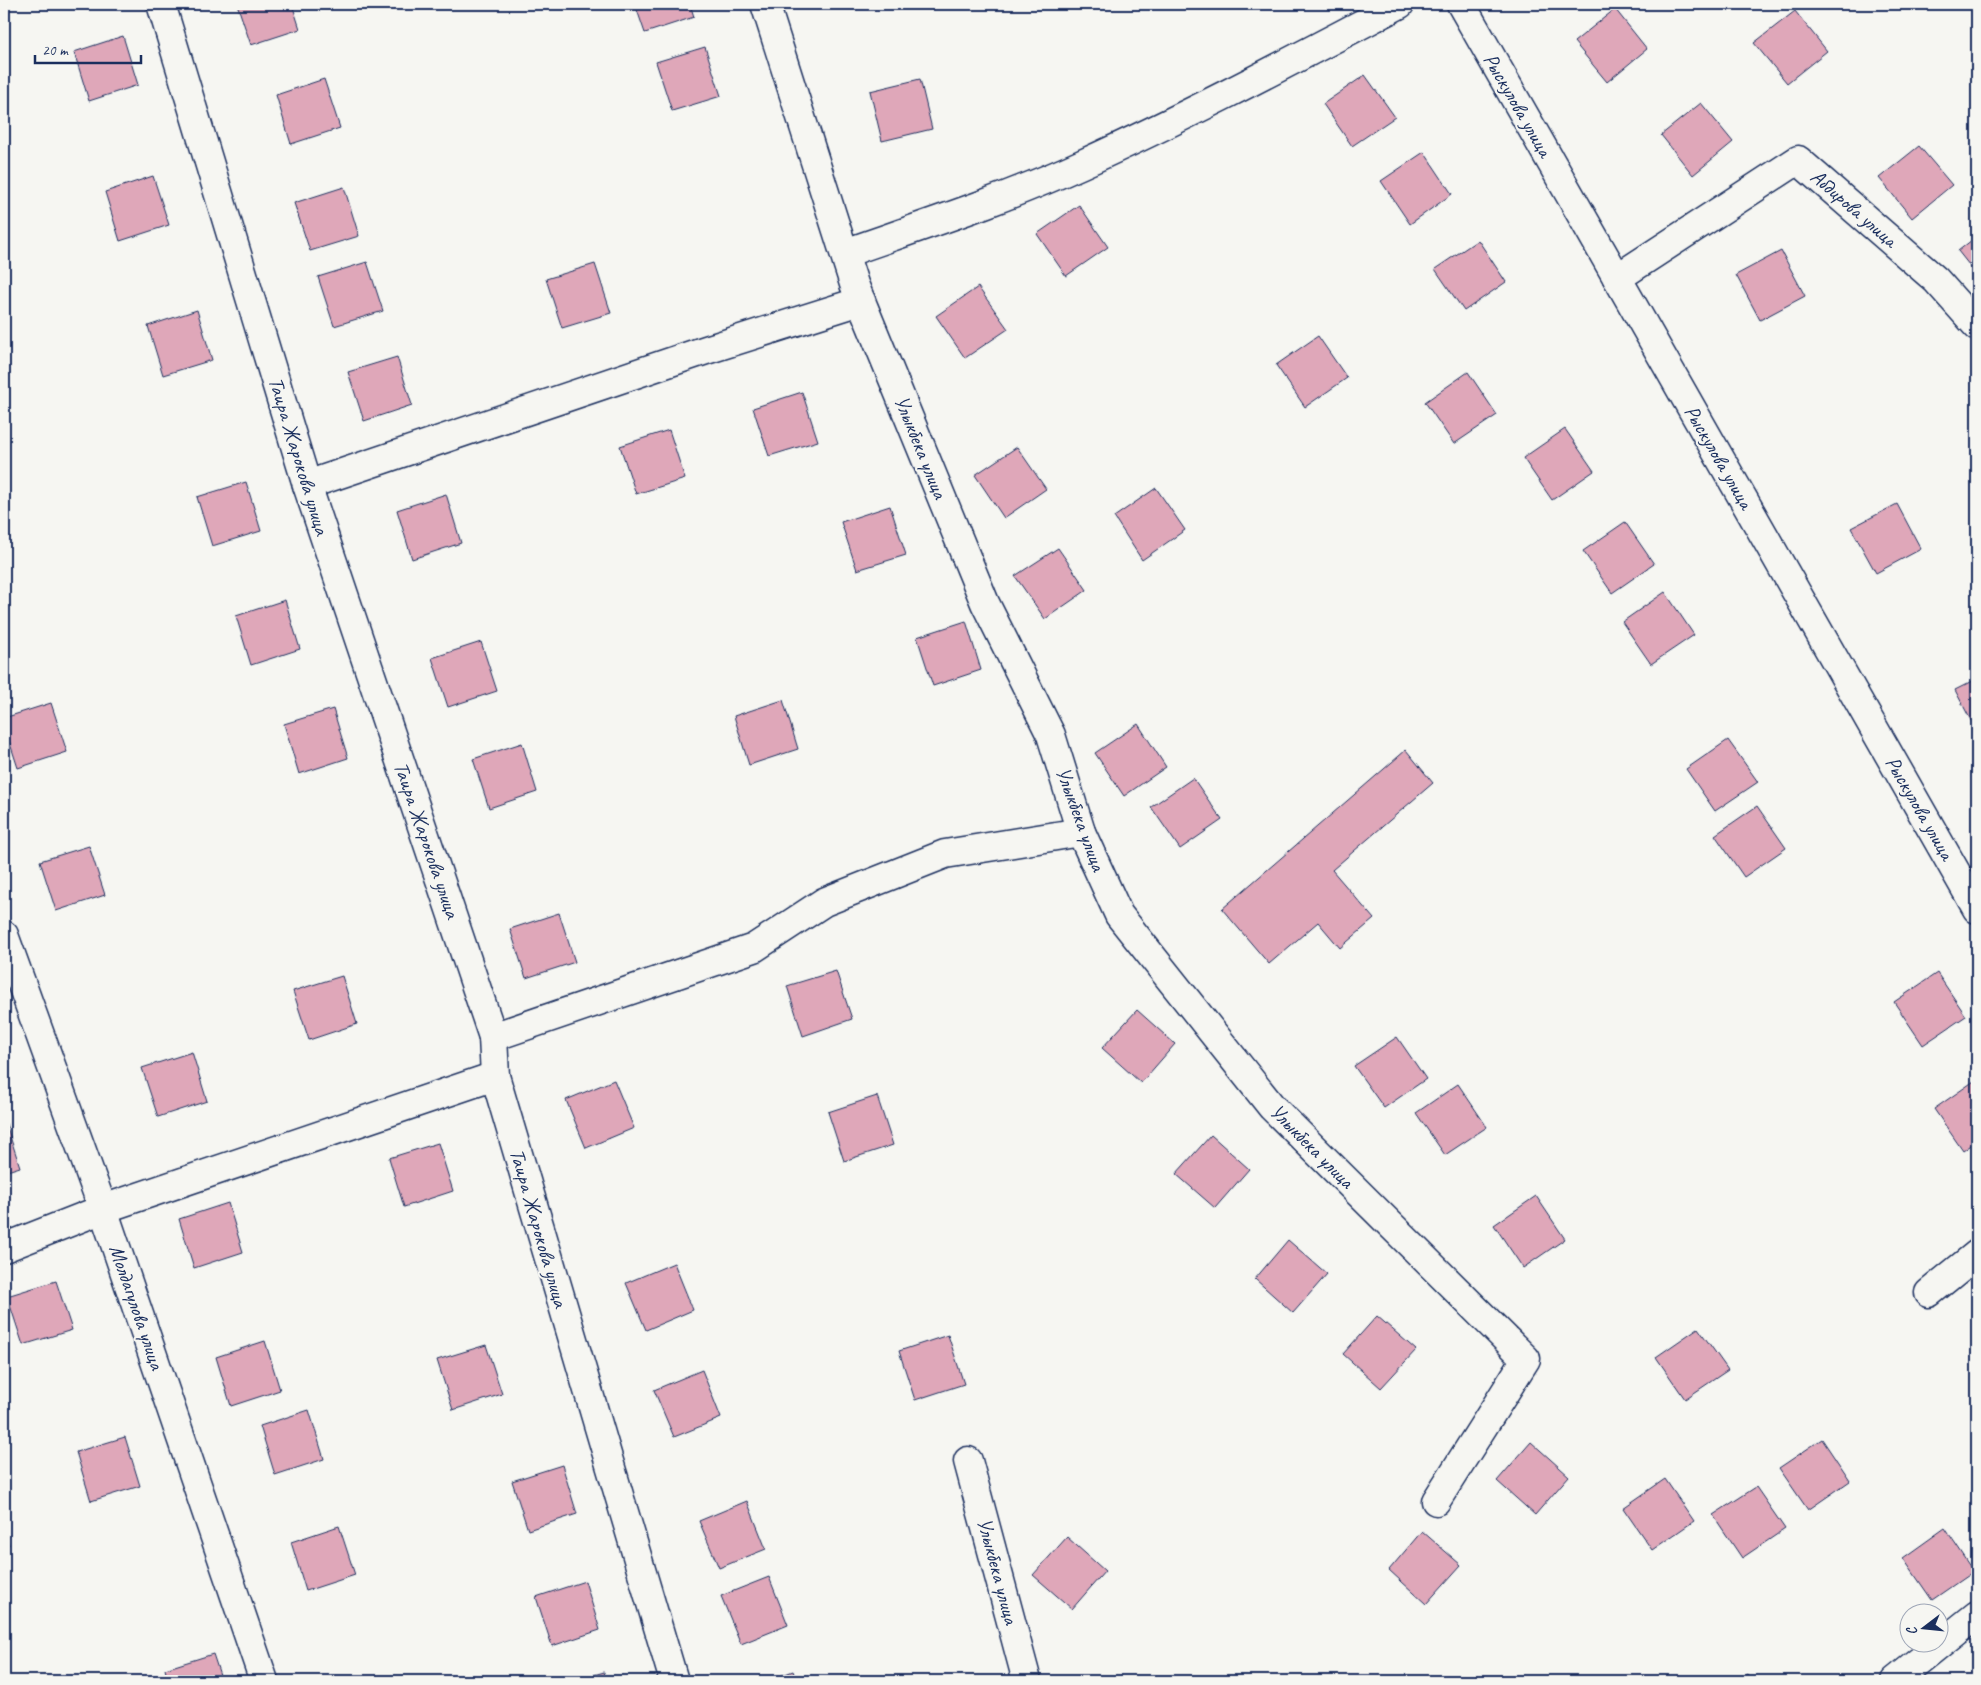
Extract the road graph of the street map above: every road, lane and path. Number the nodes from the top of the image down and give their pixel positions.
1 (161, 4) edge
2 (765, 4) edge
3 (1400, 4) edge
4 (1461, 4) edge
5 (845, 253) junction
6 (1617, 278) junction
7 (861, 301) junction
8 (1977, 326) edge
9 (307, 485) junction
10 (1081, 832) junction
11 (1977, 910) edge
12 (4, 935) edge
13 (493, 1037) junction
14 (495, 1076) junction
15 (103, 1209) junction
16 (4, 1248) edge
17 (1977, 1254) edge
18 (1929, 1293) dead end
19 (968, 1461) dead end
20 (1436, 1501) dead end
21 (1977, 1615) edge
22 (264, 1681) edge
23 (674, 1681) edge
24 (1027, 1681) edge
25 (1895, 1681) edge

1 - 9 street, Таира Жарокова улица
2 - 5 street, Улыкбека улица
3 - 5 street
4 - 6 street, Рыскулова улица
5 - 7 street, Улыкбека улица
6 - 8 street, Абдирова улица
6 - 11 street, Рыскулова улица
7 - 9 street
7 - 10 street, Улыкбека улица
9 - 13 street, Таира Жарокова улица
10 - 13 street
10 - 20 street, Улыкбека улица
12 - 15 street, Молдагулова улица
13 - 14 street, Таира Жарокова улица
14 - 15 street
14 - 23 street, Таира Жарокова улица
15 - 16 street
15 - 22 street, Молдагулова улица
17 - 18 street
19 - 24 street, Улыкбека улица
21 - 25 street

